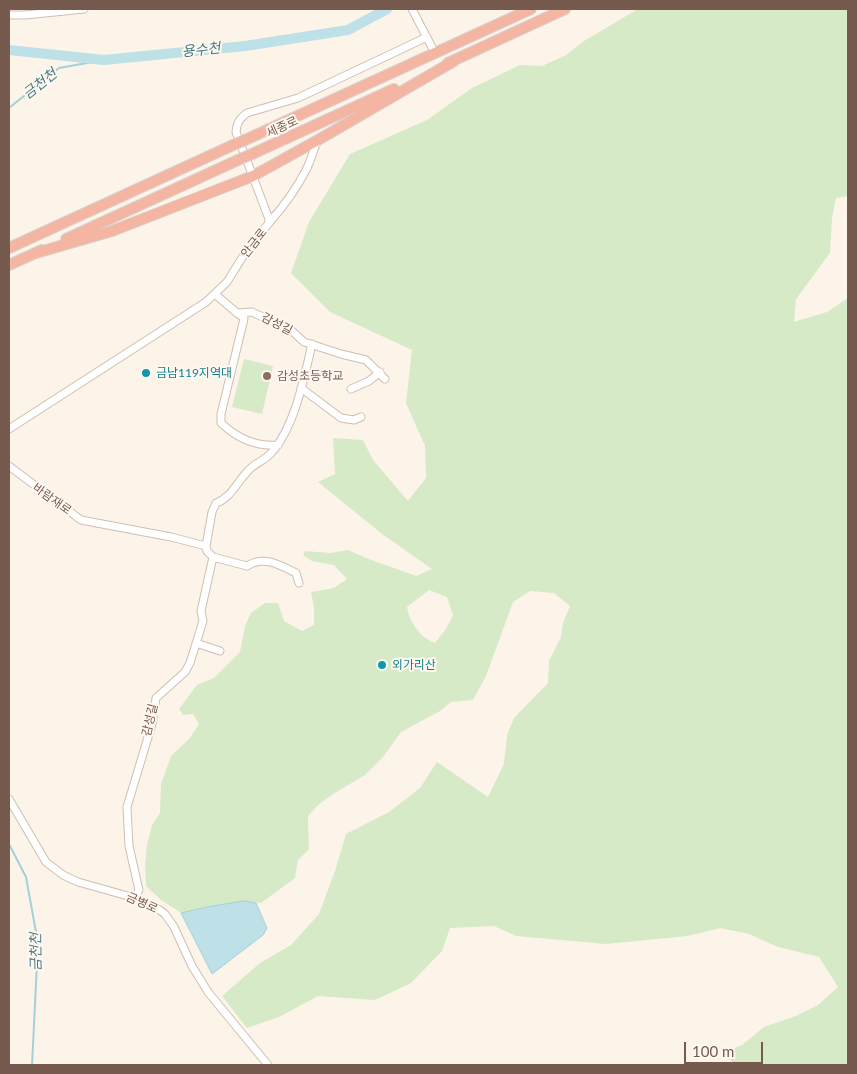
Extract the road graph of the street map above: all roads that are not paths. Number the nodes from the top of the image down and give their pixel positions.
1 (84, 9) edge
2 (412, 9) edge
3 (531, 9) edge
4 (565, 9) edge
5 (9, 15) edge
6 (427, 37) junction
7 (435, 53) junction
8 (454, 60) junction
9 (318, 140) junction
10 (253, 176) junction
11 (268, 223) junction
12 (9, 248) edge
13 (36, 253) junction
14 (9, 265) edge
15 (216, 295) junction
16 (237, 313) junction
17 (312, 344) junction
18 (380, 372) junction
19 (386, 379) dead end
20 (301, 388) junction
21 (350, 389) dead end
22 (361, 418) dead end
23 (9, 429) edge
24 (278, 445) junction
25 (9, 466) edge
26 (206, 546) junction
27 (213, 557) junction
28 (299, 583) dead end
29 (196, 643) junction
30 (220, 651) dead end
31 (9, 799) edge
32 (135, 898) junction
33 (268, 1065) edge

1 - 5 street
2 - 6 street
3 - 7 highway, 세종로
4 - 8 highway, 세종로
6 - 7 street
6 - 10 street, 안금로
7 - 12 highway, 세종로, bridge
8 - 9 highway
8 - 13 highway, 세종로, bridge
9 - 10 highway
9 - 11 street
10 - 11 street, 안금로
10 - 13 highway
11 - 15 street, 안금로
13 - 14 highway, 세종로
15 - 16 street
15 - 23 street, 안금로
16 - 17 street, 감성길
16 - 24 street
17 - 18 street, 감성길
17 - 20 street
18 - 19 street, 감성길
18 - 21 street
20 - 22 street
20 - 24 street
24 - 26 street
25 - 26 street, 바람재로
26 - 27 street
27 - 28 street
27 - 29 street, 감성길
29 - 30 street
29 - 32 street, 감성길
31 - 32 street, 금병로
32 - 33 street, 금병로

